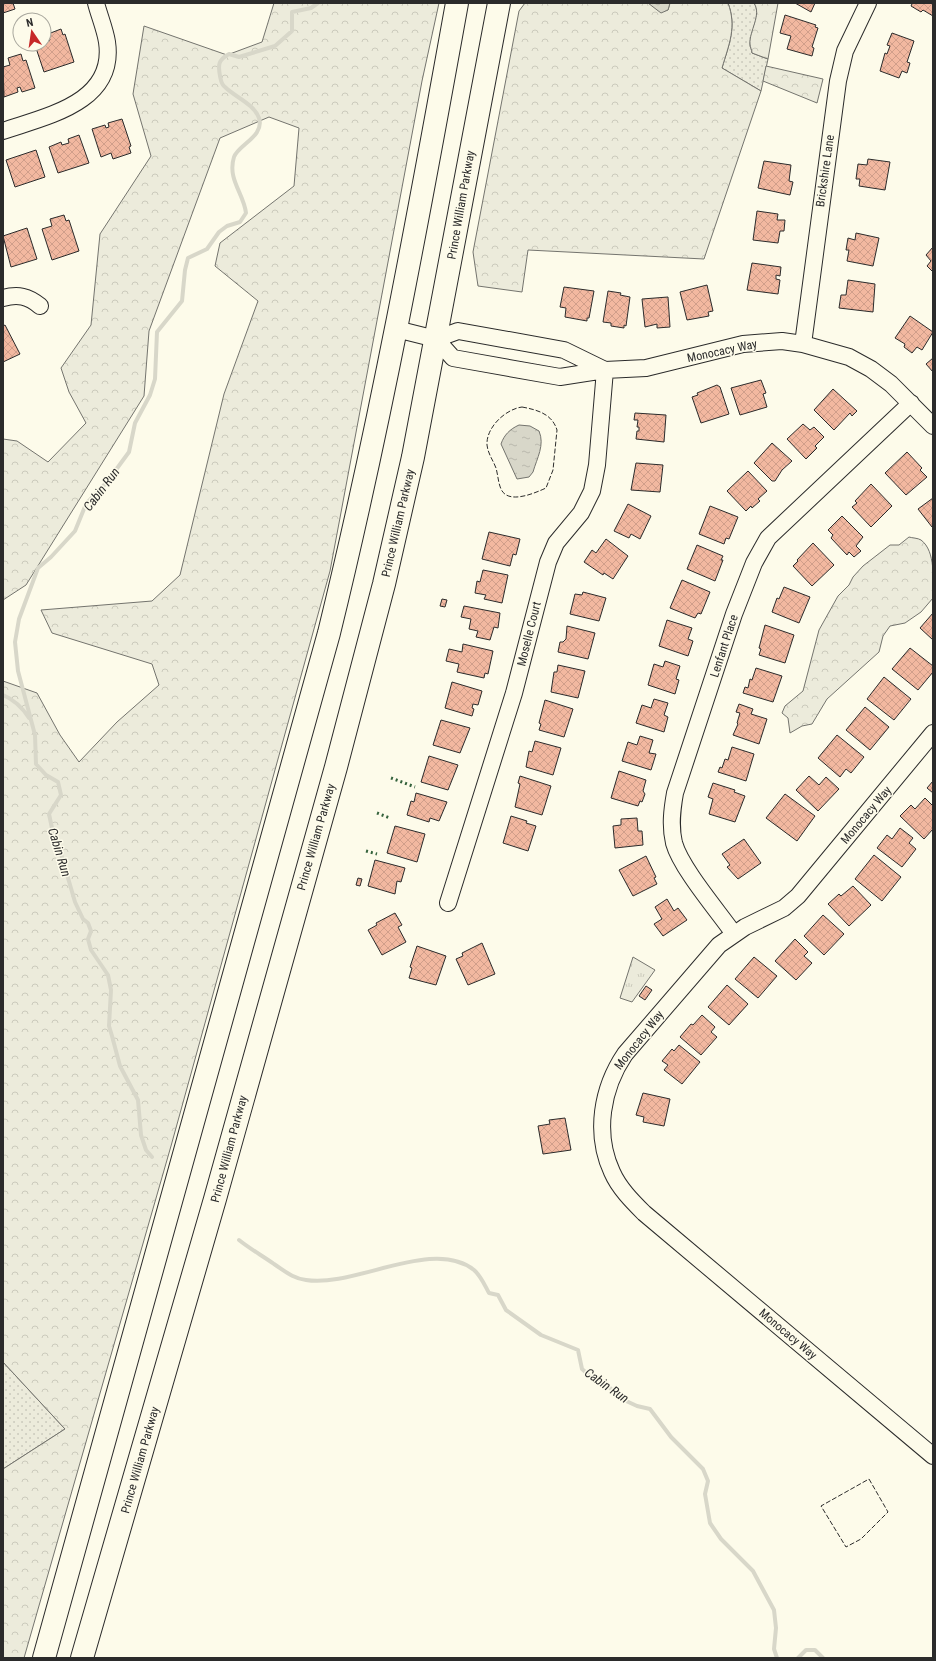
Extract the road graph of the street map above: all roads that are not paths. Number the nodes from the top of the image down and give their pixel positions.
1 (96, 3) edge
2 (457, 3) edge
3 (499, 3) edge
4 (868, 3) edge
5 (3, 131) edge
6 (3, 298) edge
7 (40, 306) dead end
8 (396, 329) junction
9 (436, 339) junction
10 (803, 344) junction
11 (605, 370) junction
12 (910, 403) junction
13 (933, 426) edge
14 (933, 733) edge
15 (448, 902) dead end
16 (734, 934) junction
17 (933, 1456) edge
18 (44, 1658) edge
19 (82, 1658) edge

1 - 5 street
2 - 8 highway
3 - 9 highway, Prince William Parkway
4 - 10 street, Brickshire Lane
6 - 7 street
8 - 9 street
8 - 18 highway
9 - 11 street, Monocacy Way
9 - 11 street, Monocacy Way
9 - 19 highway, Prince William Parkway
10 - 11 street, Monocacy Way
10 - 12 street, Monocacy Way
11 - 15 street, Moselle Court
12 - 13 street, Monocacy Way
12 - 16 street, Lenfant Place
14 - 16 street, Monocacy Way
16 - 17 street, Monocacy Way

